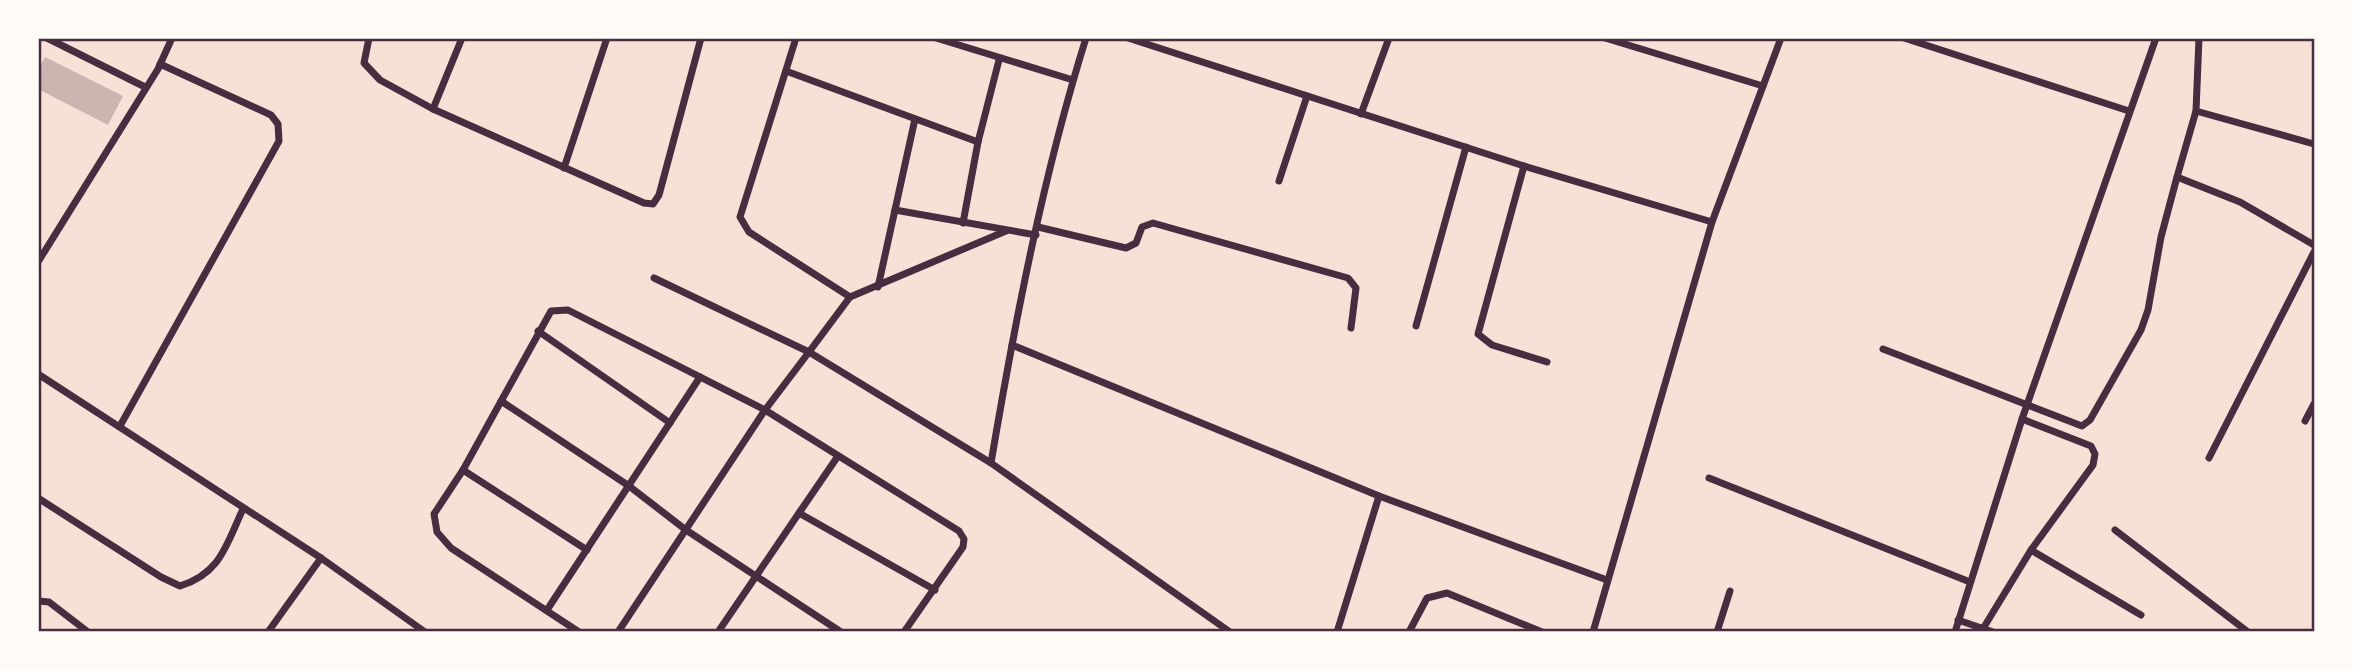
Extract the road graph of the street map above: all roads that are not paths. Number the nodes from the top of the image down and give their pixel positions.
1 (47, 38) edge
2 (172, 38) edge
3 (369, 38) edge
4 (462, 38) edge
5 (607, 38) edge
6 (701, 38) edge
7 (796, 38) edge
8 (936, 38) edge
9 (1086, 38) edge
10 (1128, 38) edge
11 (1389, 38) edge
12 (1605, 38) edge
13 (1781, 38) edge
14 (1905, 38) edge
15 (2156, 38) edge
16 (2199, 38) edge
17 (999, 60) junction
18 (160, 64) junction
19 (786, 71) junction
20 (1073, 80) junction
21 (1763, 86) junction
22 (145, 87) junction
23 (1307, 96) junction
24 (433, 109) junction
25 (2129, 111) junction
26 (2196, 111) junction
27 (1361, 114) junction
28 (915, 119) junction
29 (978, 142) junction
30 (2315, 144) edge
31 (1466, 147) junction
32 (1524, 166) junction
33 (564, 168) junction
34 (2177, 177) junction
35 (1279, 181) dead end
36 (895, 210) junction
37 (1712, 222) junction
38 (963, 223) junction
39 (1006, 231) junction
40 (1037, 231) junction
41 (2315, 245) edge
42 (2315, 252) edge
43 (38, 262) edge
44 (654, 278) dead end
45 (878, 288) junction
46 (850, 297) junction
47 (1416, 326) dead end
48 (1350, 328) dead end
49 (538, 331) junction
50 (1012, 345) junction
51 (1883, 349) dead end
52 (809, 352) junction
53 (1547, 362) dead end
54 (38, 374) edge
55 (700, 377) junction
56 (501, 401) junction
57 (2027, 403) junction
58 (2315, 404) edge
59 (765, 410) junction
60 (2022, 419) junction
61 (2305, 421) dead end
62 (670, 423) junction
63 (120, 426) junction
64 (838, 456) junction
65 (2209, 458) dead end
66 (991, 463) junction
67 (463, 470) junction
68 (1709, 478) dead end
69 (629, 486) junction
70 (1379, 496) junction
71 (38, 498) edge
72 (243, 509) junction
73 (799, 513) junction
74 (686, 530) junction
75 (2115, 530) dead end
76 (587, 550) junction
77 (2031, 550) junction
78 (321, 558) junction
79 (755, 573) junction
80 (1607, 580) junction
81 (1970, 582) junction
82 (935, 590) junction
83 (1730, 591) dead end
84 (38, 601) edge
85 (547, 610) junction
86 (2141, 615) dead end
87 (1958, 620) junction
88 (1984, 627) junction
89 (88, 632) edge
90 (268, 632) edge
91 (425, 632) edge
92 (579, 632) edge
93 (618, 632) edge
94 (718, 632) edge
95 (841, 632) edge
96 (904, 632) edge
97 (1230, 632) edge
98 (1337, 632) edge
99 (1409, 632) edge
100 (1542, 632) edge
101 (1593, 632) edge
102 (1717, 632) edge
103 (1955, 632) edge
104 (1993, 632) edge
105 (2248, 632) edge

1 - 22 street
2 - 18 street
3 - 24 street
4 - 24 street
5 - 33 street
6 - 33 street
7 - 19 street
8 - 17 street
9 - 20 street
10 - 23 street
11 - 27 street
12 - 21 street
13 - 21 street
14 - 25 street
15 - 25 street
16 - 26 street
17 - 20 street
17 - 29 street
18 - 22 street
18 - 63 street
19 - 28 street
19 - 46 street
20 - 40 street
21 - 37 street
22 - 43 street
23 - 27 street
23 - 35 street
24 - 33 street
25 - 57 street
26 - 30 street
26 - 34 street
27 - 31 street
28 - 29 street
28 - 36 street
29 - 38 street
31 - 32 street
31 - 47 street
32 - 37 street
32 - 53 street
34 - 41 street
34 - 57 street
36 - 38 street
36 - 45 street
37 - 80 street
38 - 39 street
39 - 40 street
39 - 45 street
40 - 48 street
40 - 50 street
42 - 65 street
44 - 52 street
45 - 46 street
46 - 52 street
49 - 55 street
49 - 56 street
49 - 62 street
50 - 66 street
50 - 70 street
51 - 57 street
52 - 59 street
52 - 66 street
54 - 63 street
55 - 59 street
55 - 62 street
56 - 67 street
56 - 69 street
57 - 60 street
58 - 61 street
59 - 64 street
59 - 74 street
60 - 77 street
60 - 81 street
62 - 69 street
63 - 72 street
64 - 73 street
64 - 82 street
66 - 97 street
67 - 76 street
67 - 85 street
68 - 81 street
69 - 74 street
69 - 76 street
70 - 80 street
70 - 98 street
71 - 72 street
72 - 78 street
73 - 79 street
73 - 82 street
74 - 79 street
74 - 93 street
75 - 105 street
76 - 85 street
77 - 86 street
77 - 88 street
78 - 90 street
78 - 91 street
79 - 94 street
79 - 95 street
80 - 101 street
81 - 87 street
82 - 96 street
83 - 102 street
84 - 89 street
85 - 92 street
87 - 88 street
87 - 103 street
88 - 104 street
99 - 100 street

